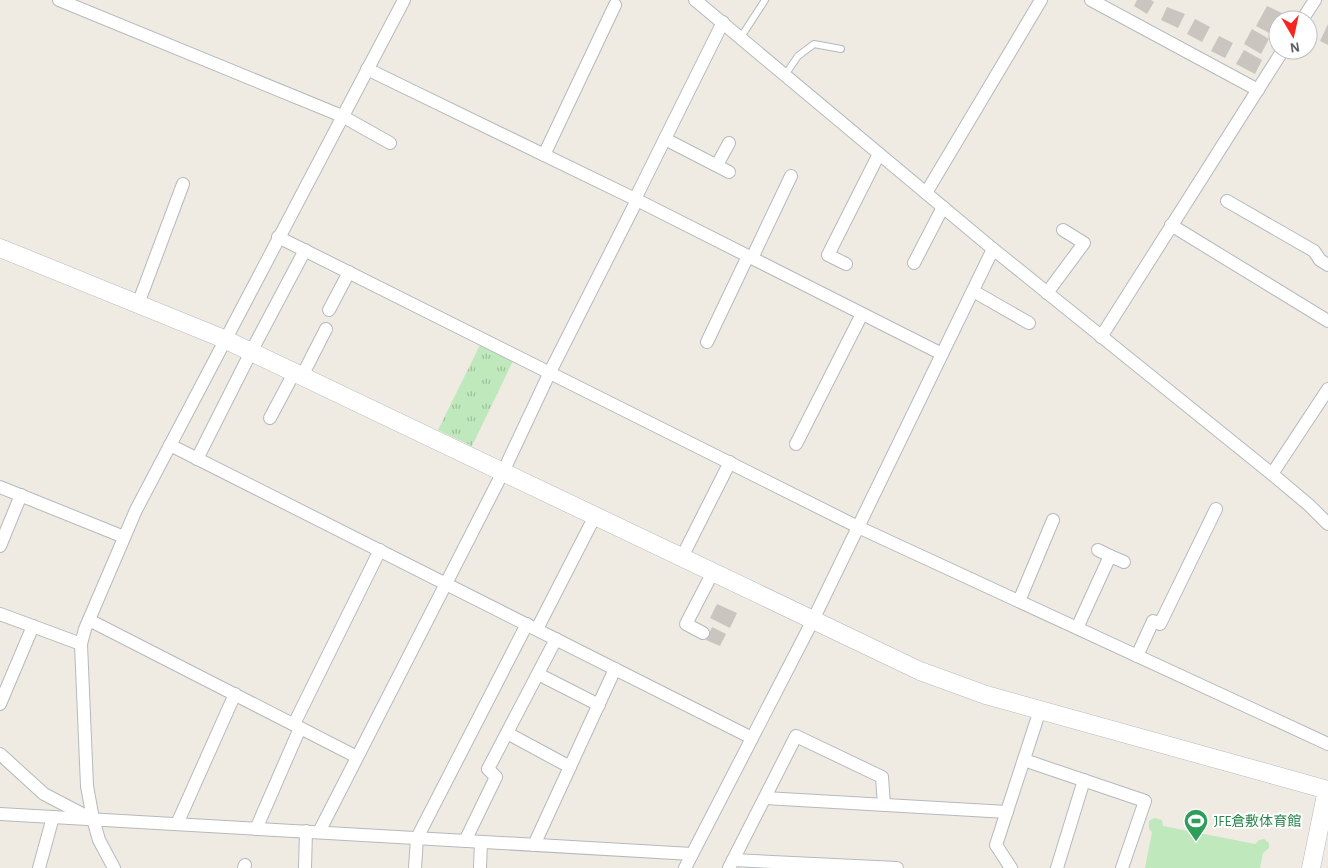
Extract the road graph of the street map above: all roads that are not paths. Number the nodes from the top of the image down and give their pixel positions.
1 (59, 0) edge
2 (404, 0) edge
3 (695, 0) edge
4 (764, 0) edge
5 (1042, 0) edge
6 (1091, 0) edge
7 (615, 5) dead end
8 (723, 22) junction
9 (741, 37) junction
10 (841, 49) dead end
11 (1277, 60) edge
12 (367, 69) junction
13 (786, 75) junction
14 (1258, 90) junction
15 (342, 116) junction
16 (665, 139) junction
17 (390, 143) dead end
18 (728, 143) dead end
19 (544, 154) junction
20 (879, 154) junction
21 (717, 165) junction
22 (729, 172) dead end
23 (791, 176) dead end
24 (183, 184) dead end
25 (926, 193) junction
26 (636, 199) junction
27 (1227, 201) dead end
28 (943, 207) junction
29 (1171, 225) junction
30 (1063, 230) dead end
31 (278, 237) junction
32 (0, 248) edge
33 (993, 249) junction
34 (305, 250) junction
35 (750, 257) junction
36 (914, 263) dead end
37 (846, 264) dead end
38 (1328, 265) edge
39 (349, 272) junction
40 (973, 291) junction
41 (1047, 294) junction
42 (138, 304) junction
43 (329, 310) dead end
44 (862, 314) junction
45 (1328, 320) edge
46 (1029, 323) dead end
47 (326, 329) dead end
48 (1100, 336) junction
49 (224, 339) junction
50 (707, 342) dead end
51 (251, 352) junction
52 (942, 354) junction
53 (550, 372) junction
54 (298, 374) junction
55 (1328, 389) edge
56 (270, 418) dead end
57 (796, 444) dead end
58 (170, 445) junction
59 (197, 458) junction
60 (730, 462) junction
61 (503, 472) junction
62 (1272, 474) junction
63 (0, 487) edge
64 (21, 495) junction
65 (1216, 509) dead end
66 (595, 516) junction
67 (1053, 520) dead end
68 (1328, 524) edge
69 (858, 527) junction
70 (124, 537) junction
71 (0, 546) edge
72 (380, 550) junction
73 (1098, 550) dead end
74 (1110, 556) junction
75 (682, 557) junction
76 (1124, 562) dead end
77 (713, 572) junction
78 (446, 583) junction
79 (1019, 601) junction
80 (0, 614) edge
81 (89, 620) junction
82 (813, 620) junction
83 (33, 626) junction
84 (532, 626) junction
85 (1077, 628) junction
86 (703, 633) dead end
87 (556, 639) junction
88 (81, 644) junction
89 (1137, 656) junction
90 (615, 669) junction
91 (538, 674) junction
92 (235, 694) junction
93 (0, 704) edge
94 (599, 705) junction
95 (1040, 710) junction
96 (297, 726) junction
97 (507, 734) junction
98 (752, 738) junction
99 (1328, 744) edge
100 (0, 754) edge
101 (357, 756) junction
102 (1024, 760) junction
103 (570, 767) junction
104 (1084, 780) junction
105 (1328, 790) edge
106 (764, 798) junction
107 (884, 805) junction
108 (1007, 812) junction
109 (0, 814) edge
110 (53, 817) junction
111 (93, 819) junction
112 (177, 824) junction
113 (256, 829) junction
114 (312, 832) junction
115 (416, 838) junction
116 (465, 841) junction
117 (481, 842) junction
118 (534, 845) junction
119 (692, 854) junction
120 (731, 864) edge
121 (39, 868) edge
122 (114, 868) edge
123 (305, 868) edge
124 (415, 868) edge
125 (480, 868) edge
126 (685, 868) edge
127 (897, 868) edge
128 (1011, 868) edge
129 (1056, 868) edge
130 (1122, 868) edge
131 (1311, 868) edge

1 - 15 street
2 - 12 street
3 - 8 street
4 - 9 lane
5 - 25 street
6 - 14 street
7 - 19 street
8 - 9 street
8 - 16 street
9 - 13 street
10 - 13 lane
11 - 14 street
12 - 15 street
12 - 19 street
13 - 20 street
14 - 29 street
15 - 17 street
15 - 31 street
16 - 21 street
16 - 26 street
18 - 21 street
19 - 26 street
20 - 25 street
20 - 37 street
21 - 22 street
23 - 35 street
24 - 42 street
25 - 28 street
26 - 35 street
26 - 53 street
27 - 38 street
28 - 33 street
28 - 36 street
29 - 45 street
29 - 48 street
30 - 41 street
31 - 34 street
31 - 49 street
32 - 42 street
33 - 40 street
33 - 41 street
34 - 39 street
34 - 51 street
35 - 44 street
35 - 50 street
39 - 43 street
39 - 53 street
40 - 46 street
40 - 52 street
41 - 48 street
42 - 49 street
44 - 52 street
44 - 57 street
47 - 54 street
48 - 62 street
49 - 51 street
49 - 58 street
51 - 54 street
51 - 59 street
52 - 69 street
53 - 60 street
53 - 61 street
54 - 56 street
54 - 61 street
55 - 62 street
58 - 59 street
58 - 70 street
59 - 72 street
60 - 69 street
60 - 75 street
61 - 66 street
61 - 78 street
62 - 68 street
63 - 64 street
64 - 70 street
64 - 71 street
65 - 89 street
66 - 75 street
66 - 84 street
67 - 79 street
69 - 79 street
69 - 82 street
70 - 81 street
72 - 78 street
72 - 96 street
73 - 74 street
74 - 76 street
74 - 85 street
75 - 77 street
77 - 82 street
77 - 86 street
78 - 84 street
78 - 101 street
79 - 85 street
80 - 83 street
81 - 88 street
81 - 92 street
82 - 95 street
82 - 98 street
83 - 88 street
83 - 93 street
84 - 87 street
84 - 115 street
85 - 89 street
87 - 90 street
87 - 91 street
88 - 111 street
89 - 99 street
90 - 94 street
90 - 98 street
91 - 94 street
91 - 97 street
92 - 96 street
92 - 112 street
94 - 103 street
95 - 102 street
95 - 105 street
96 - 101 street
96 - 113 street
97 - 103 street
97 - 116 street
98 - 119 street
100 - 111 street
101 - 114 street
102 - 104 street
102 - 108 street
103 - 118 street
104 - 129 street
104 - 130 street
105 - 131 street
106 - 107 street
106 - 107 street
106 - 120 street
107 - 108 street
108 - 128 street
109 - 110 street
110 - 111 street
110 - 121 street
111 - 112 street
111 - 122 street
112 - 113 street
113 - 114 street
114 - 115 street
114 - 123 street
115 - 116 street
115 - 124 street
116 - 117 street
117 - 118 street
117 - 125 street
118 - 119 street
119 - 126 street
120 - 127 street

